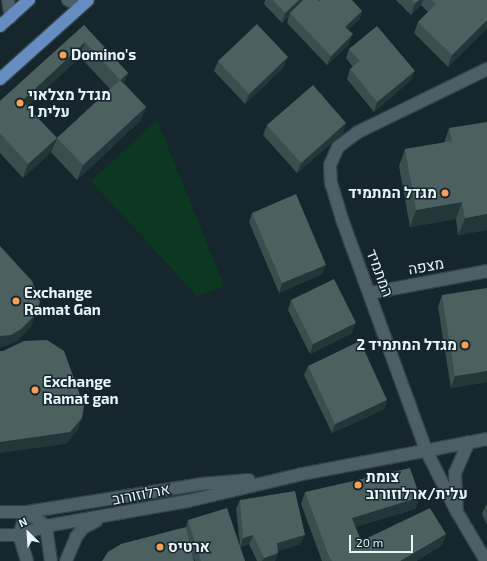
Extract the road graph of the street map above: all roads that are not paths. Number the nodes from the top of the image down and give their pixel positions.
1 (8, 0) edge
2 (29, 0) edge
3 (68, 0) edge
4 (82, 2) edge
5 (11, 17) junction
6 (0, 26) edge
7 (487, 69) edge
8 (0, 79) edge
9 (485, 272) edge
10 (370, 293) junction
11 (487, 439) edge
12 (469, 442) junction
13 (426, 450) junction
14 (288, 477) junction
15 (0, 512) edge
16 (27, 512) junction
17 (457, 512) junction
18 (101, 518) junction
19 (46, 526) junction
20 (0, 535) edge
21 (19, 535) junction
22 (27, 561) edge
23 (51, 561) edge
24 (66, 561) edge
25 (486, 561) edge

1 - 5 street
2 - 5 main road
3 - 4 street
4 - 8 main road
5 - 6 main road
7 - 10 street, המתמיד
9 - 10 street, מצפה
10 - 13 street, המתמיד
11 - 12 street, ארלוזורוב
12 - 13 street, ארלוזורוב
12 - 17 street
13 - 14 street, ארלוזורוב
13 - 17 street, המתמיד
14 - 16 street, ארלוזורוב
14 - 18 street, ארלוזורוב
15 - 16 street, ארלוזורוב
16 - 19 street
16 - 21 street
17 - 25 street, המתמיד
18 - 19 street, ארלוזורוב
18 - 24 street
19 - 21 street, ארלוזורוב
19 - 23 street
20 - 21 street, ארלוזורוב
21 - 22 street

